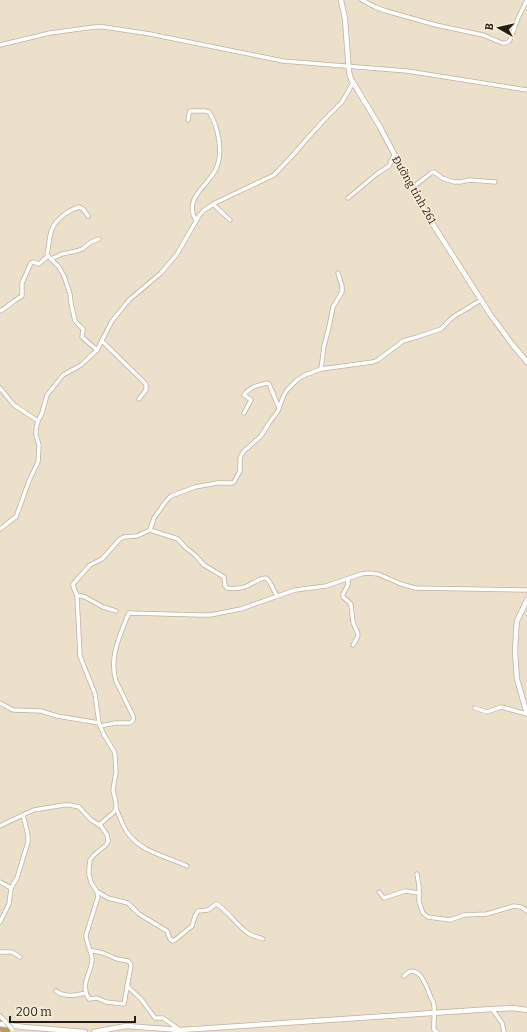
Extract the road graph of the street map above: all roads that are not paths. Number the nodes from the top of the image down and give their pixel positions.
1 (341, 0) edge
2 (362, 0) edge
3 (527, 0) edge
4 (0, 45) edge
5 (348, 66) junction
6 (353, 83) junction
7 (527, 90) edge
8 (188, 120) dead end
9 (394, 155) junction
10 (495, 182) dead end
11 (412, 188) junction
12 (348, 198) dead end
13 (213, 204) junction
14 (88, 216) dead end
15 (196, 220) junction
16 (230, 220) dead end
17 (99, 239) dead end
18 (49, 257) junction
19 (338, 273) dead end
20 (481, 300) junction
21 (0, 311) edge
22 (102, 341) junction
23 (97, 350) junction
24 (527, 362) edge
25 (320, 369) junction
26 (0, 388) edge
27 (139, 399) dead end
28 (279, 408) junction
29 (244, 413) dead end
30 (38, 421) junction
31 (0, 529) edge
32 (150, 530) junction
33 (348, 579) junction
34 (527, 590) edge
35 (77, 595) junction
36 (277, 596) junction
37 (527, 600) edge
38 (116, 611) dead end
39 (353, 645) dead end
40 (0, 703) edge
41 (475, 708) dead end
42 (527, 714) edge
43 (99, 724) junction
44 (116, 809) junction
45 (23, 814) junction
46 (99, 825) junction
47 (0, 826) edge
48 (187, 866) dead end
49 (417, 874) dead end
50 (0, 882) edge
51 (12, 888) junction
52 (97, 892) junction
53 (379, 892) dead end
54 (419, 893) junction
55 (527, 911) edge
56 (0, 922) edge
57 (263, 939) dead end
58 (89, 950) junction
59 (0, 952) edge
60 (20, 957) dead end
61 (404, 976) dead end
62 (127, 986) junction
63 (56, 991) dead end
64 (86, 993) junction
65 (492, 1009) junction
66 (527, 1010) edge
67 (434, 1013) junction
68 (0, 1016) edge
69 (3, 1024) edge
70 (159, 1030) edge
71 (13, 1031) edge
72 (181, 1031) edge
73 (85, 1032) edge
74 (94, 1032) edge
75 (436, 1032) edge
76 (504, 1032) edge

1 - 5 main road, Đường tỉnh 261
2 - 3 street
4 - 5 street
5 - 6 main road, Đường tỉnh 261
5 - 7 street
6 - 9 main road, Đường tỉnh 261
6 - 13 street
8 - 15 street
9 - 11 main road, Đường tỉnh 261
9 - 12 street
10 - 11 street
11 - 20 main road, Đường tỉnh 261
13 - 15 street
13 - 16 street
14 - 18 street
15 - 22 street
17 - 18 street
18 - 21 street
18 - 23 street
19 - 25 street
20 - 24 main road, Đường tỉnh 261
20 - 25 street
22 - 23 street
22 - 27 street
23 - 30 street
25 - 28 street
26 - 30 street
28 - 29 street
28 - 32 street
30 - 31 street
32 - 35 street
32 - 36 street
33 - 34 street
33 - 36 street
33 - 39 street
35 - 38 street
35 - 43 street
36 - 43 street
37 - 42 main road
40 - 43 street
41 - 42 street
43 - 44 street
44 - 46 street
44 - 48 street
45 - 46 street
45 - 47 street
45 - 51 street
46 - 52 street
49 - 54 street
50 - 51 street
51 - 56 street
52 - 57 street
52 - 58 street
53 - 54 street
54 - 55 street
58 - 62 street
58 - 64 street
59 - 60 street
61 - 67 street
62 - 64 street
62 - 72 street
63 - 64 street
65 - 66 main road
65 - 67 main road
65 - 76 street
67 - 72 main road
67 - 75 street
68 - 69 street
69 - 71 street, bridge
69 - 73 main road
70 - 72 main road
70 - 74 main road

